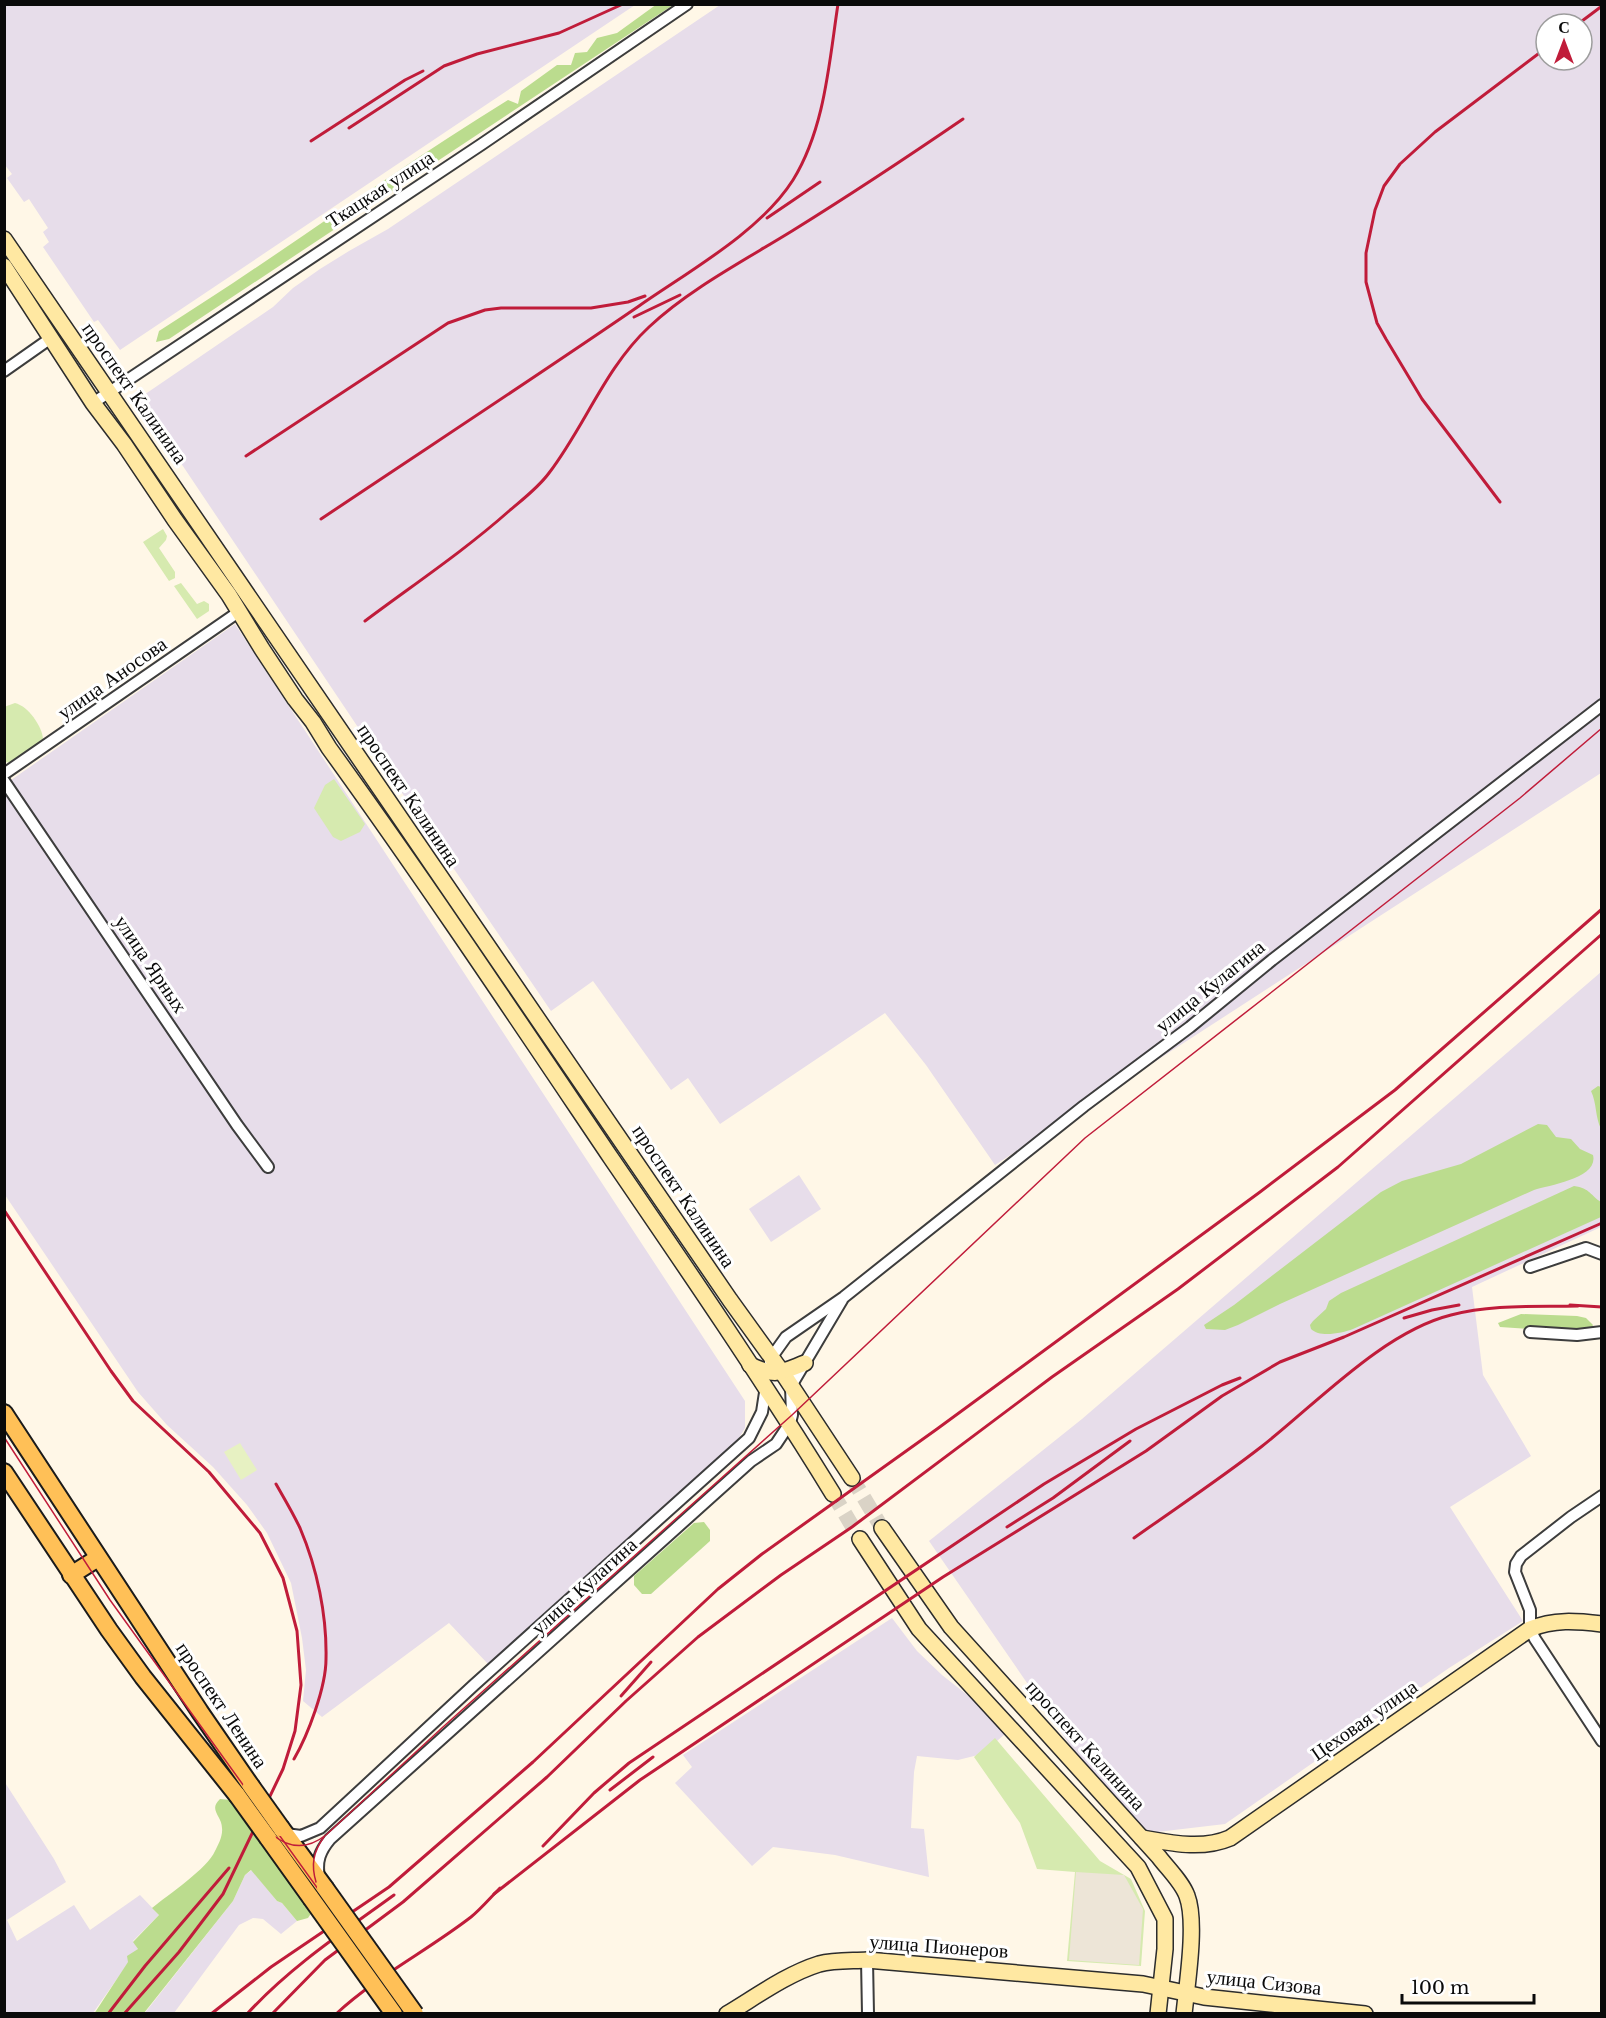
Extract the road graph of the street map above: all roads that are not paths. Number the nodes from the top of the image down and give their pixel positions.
1 (687, 4) edge
2 (4, 239) edge
3 (4, 266) edge
4 (66, 330) junction
5 (51, 338) junction
6 (4, 371) edge
7 (110, 392) junction
8 (93, 403) junction
9 (246, 607) junction
10 (1602, 705) edge
11 (4, 774) edge
12 (4, 781) edge
13 (268, 1167) dead end
14 (1602, 1254) edge
15 (1530, 1267) dead end
16 (844, 1298) junction
17 (1530, 1332) dead end
18 (1602, 1332) edge
19 (771, 1358) junction
20 (805, 1363) junction
21 (772, 1378) junction
22 (791, 1386) junction
23 (4, 1413) edge
24 (787, 1419) junction
25 (4, 1472) edge
26 (852, 1478) tunnel mouth
27 (833, 1494) tunnel mouth
28 (1602, 1496) edge
29 (882, 1528) tunnel mouth
30 (860, 1539) tunnel mouth
31 (98, 1558) junction
32 (71, 1575) junction
33 (1602, 1624) edge
34 (1530, 1629) junction
35 (474, 1685) junction
36 (487, 1697) junction
37 (1602, 1741) edge
38 (400, 1753) junction
39 (411, 1765) junction
40 (377, 1775) junction
41 (387, 1786) junction
42 (244, 1791) junction
43 (278, 1833) junction
44 (1142, 1838) junction
45 (1220, 1842) junction
46 (1123, 1851) junction
47 (1159, 1857) junction
48 (1138, 1867) junction
49 (322, 1884) junction
50 (867, 1960) junction
51 (1160, 1989) junction
52 (1186, 1995) junction
53 (394, 2013) edge
54 (415, 2013) edge
55 (727, 2013) edge
56 (868, 2013) edge
57 (1158, 2013) edge
58 (1184, 2013) edge
59 (1365, 2013) edge

1 - 7 street, Ткацкая улица
2 - 4 main road, проспект Калинина
3 - 5 main road, проспект Калинина
4 - 5 main road
4 - 7 main road, проспект Калинина
5 - 6 street
5 - 8 main road, проспект Калинина
7 - 8 street, Ткацкая улица
7 - 9 main road, проспект Калинина
8 - 9 main road, проспект Калинина
9 - 11 street, улица Аносова
9 - 19 main road, проспект Калинина
9 - 21 main road, проспект Калинина
10 - 16 street, улица Кулагина
12 - 13 street, улица Ярных
14 - 15 street
16 - 19 street, улица Кулагина
16 - 20 street, улица Кулагина
17 - 18 street
19 - 21 main road, проспект Калинина
20 - 21 main road
20 - 22 street, улица Кулагина
21 - 22 main road, проспект Калинина
21 - 24 main road
21 - 35 street, улица Кулагина
22 - 24 street
22 - 26 main road, проспект Калинина
23 - 31 main road, проспект Ленина
24 - 27 main road
24 - 36 street, улица Кулагина
25 - 32 main road, проспект Ленина
28 - 34 street
29 - 44 main road, проспект Калинина
30 - 46 main road
31 - 32 main road
31 - 42 main road, проспект Ленина
32 - 42 main road, проспект Ленина
33 - 34 main road, Цеховая улица
34 - 37 street
34 - 45 main road, Цеховая улица
35 - 36 street
35 - 38 street, улица Кулагина
36 - 39 street, улица Кулагина
38 - 39 street
38 - 40 street, улица Кулагина
39 - 41 street, улица Кулагина
40 - 41 street
40 - 43 street, улица Кулагина
41 - 49 street, улица Кулагина
42 - 43 main road, проспект Ленина, bridge
43 - 49 main road, проспект Ленина
43 - 53 main road, проспект Ленина, bridge
44 - 45 main road, Цеховая улица
44 - 46 main road
44 - 47 main road, проспект Калинина
45 - 47 main road, Цеховая улица
46 - 48 main road
47 - 48 main road, Цеховая улица
47 - 52 main road, проспект Калинина
48 - 51 main road
49 - 54 main road, проспект Ленина, bridge
50 - 51 main road, улица Пионеров
50 - 55 main road, улица Пионеров
50 - 56 street
51 - 52 main road, улица Сизова
51 - 57 main road
52 - 58 main road, проспект Калинина
52 - 59 main road, улица Сизова

